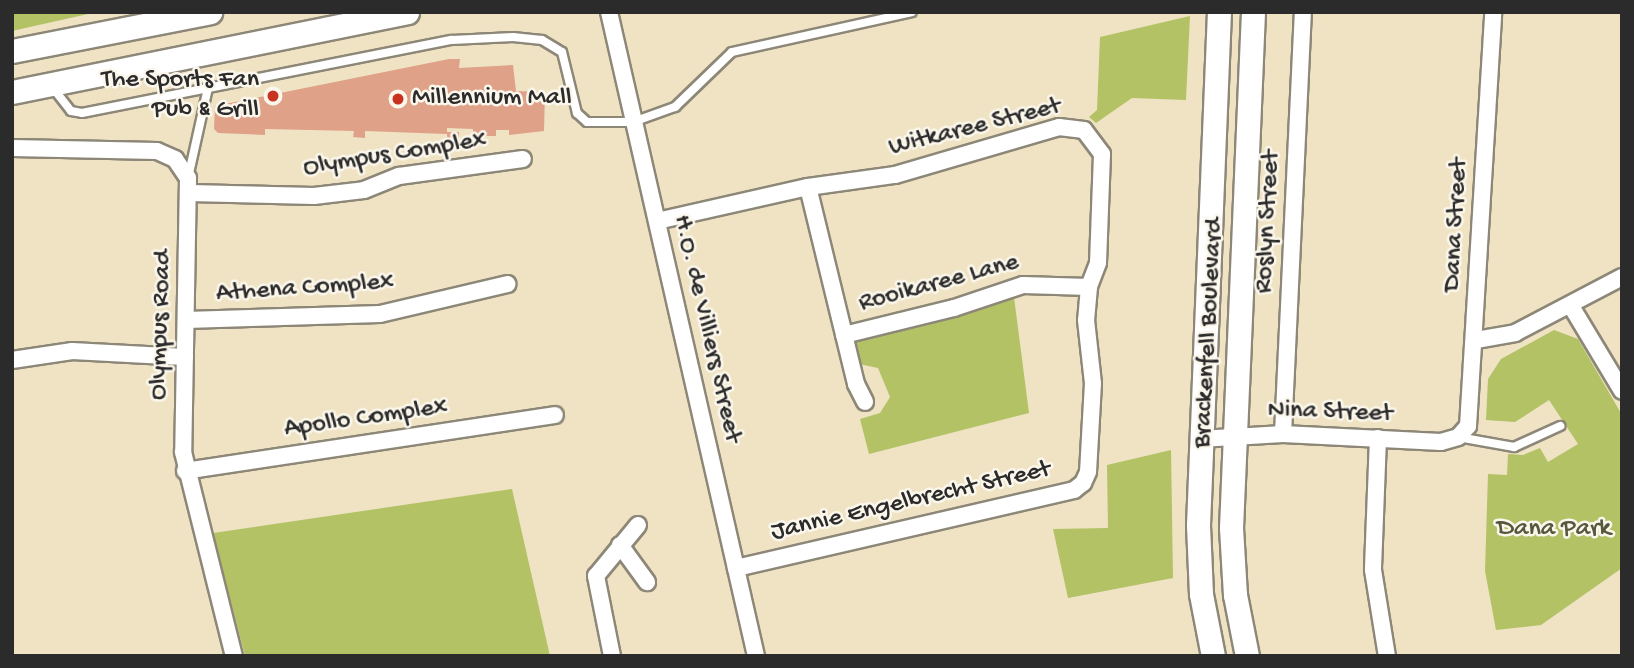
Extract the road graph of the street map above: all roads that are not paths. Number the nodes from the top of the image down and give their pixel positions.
1 (210, 12) edge
2 (407, 12) edge
3 (609, 12) edge
4 (912, 12) edge
5 (1219, 12) edge
6 (1253, 12) edge
7 (1303, 12) edge
8 (1493, 12) edge
9 (12, 51) edge
10 (51, 84) junction
11 (208, 88) junction
12 (12, 92) edge
13 (633, 122) junction
14 (12, 148) edge
15 (523, 159) dead end
16 (189, 185) junction
17 (808, 187) junction
18 (657, 221) junction
19 (1622, 277) edge
20 (508, 284) dead end
21 (1088, 287) junction
22 (1571, 306) junction
23 (186, 320) junction
24 (844, 335) junction
25 (1476, 340) junction
26 (185, 357) junction
27 (12, 360) edge
28 (1622, 391) edge
29 (865, 402) dead end
30 (555, 415) dead end
31 (1560, 426) dead end
32 (1283, 434) junction
33 (1232, 435) junction
34 (1458, 437) junction
35 (1378, 438) junction
36 (1200, 439) junction
37 (185, 471) junction
38 (1088, 472) joint
39 (638, 525) dead end
40 (620, 545) junction
41 (736, 568) junction
42 (647, 582) dead end
43 (234, 656) edge
44 (612, 656) edge
45 (756, 656) edge
46 (1213, 656) edge
47 (1247, 656) edge
48 (1387, 656) edge

1 - 9 street
2 - 10 street
3 - 13 street, H.O. de Villiers Street
4 - 13 lane
5 - 36 street, Brackenfell Boulevard
6 - 33 street, Brackenfell Boulevard
7 - 32 street, Roslyn Street
8 - 25 street, Dana Street
10 - 11 lane
10 - 12 street
11 - 13 lane
11 - 16 lane
13 - 18 street, H.O. de Villiers Street
14 - 16 street
15 - 16 street, Olympus Complex
16 - 23 street, Olympus Road
17 - 18 street, Witkaree Street
17 - 21 street, Witkaree Street
17 - 24 street
18 - 41 street, H.O. de Villiers Street
19 - 22 street
20 - 23 street, Athena Complex
21 - 24 street, Rooikaree Lane
21 - 38 street, Witkaree Street
22 - 25 street
22 - 28 street
23 - 26 street, Olympus Road
24 - 29 street
25 - 34 street, Dana Street
26 - 27 street
26 - 37 street, Olympus Road
30 - 37 street, Apollo Complex
31 - 34 lane
32 - 33 street, Nina Street
32 - 35 street, Nina Street
33 - 36 street, Nina Street
33 - 47 street, Brackenfell Boulevard
34 - 35 street, Nina Street
35 - 48 street
36 - 46 street, Brackenfell Boulevard
37 - 43 street, Olympus Road
38 - 41 street, Jannie Engelbrecht Street
39 - 40 street
40 - 42 street
40 - 44 street
41 - 45 street, H.O. de Villiers Street

